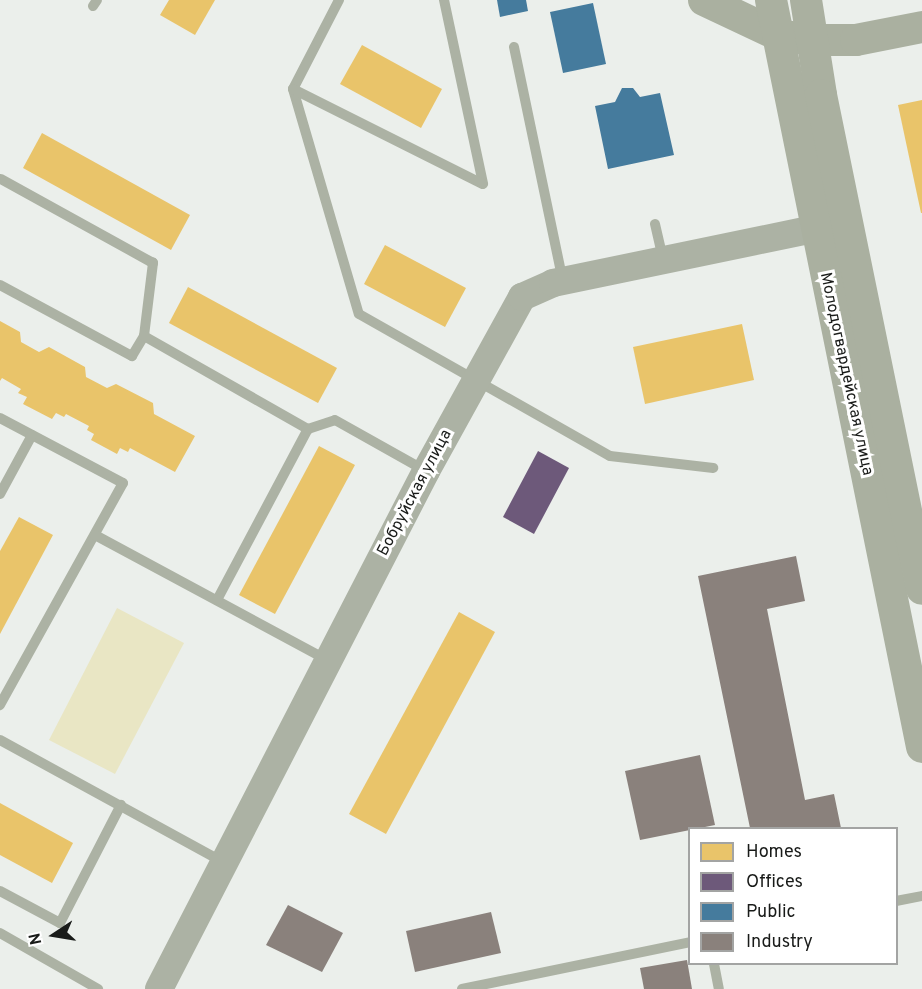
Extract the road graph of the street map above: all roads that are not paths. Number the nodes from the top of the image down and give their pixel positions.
1 (339, 0) edge
2 (444, 0) edge
3 (704, 0) edge
4 (771, 0) edge
5 (806, 0) edge
6 (922, 27) edge
7 (778, 35) junction
8 (812, 40) junction
9 (514, 47) dead end
10 (293, 88) junction
11 (1, 179) edge
12 (847, 222) junction
13 (655, 224) dead end
14 (815, 229) junction
15 (664, 261) junction
16 (563, 281) junction
17 (0, 285) edge
18 (144, 336) junction
19 (475, 380) junction
20 (0, 418) edge
21 (308, 429) junction
22 (32, 435) junction
23 (713, 468) dead end
24 (426, 471) junction
25 (0, 494) edge
26 (95, 536) junction
27 (922, 588) edge
28 (217, 600) junction
29 (327, 660) junction
30 (0, 705) edge
31 (0, 740) edge
32 (922, 747) edge
33 (121, 805) junction
34 (226, 864) junction
35 (0, 891) edge
36 (922, 896) edge
37 (898, 901) edge
38 (0, 933) edge
39 (688, 942) edge
40 (714, 965) edge
41 (86, 986) edge
42 (98, 989) edge
43 (159, 989) edge
44 (462, 989) edge
45 (719, 989) edge

1 - 10 lane
2 - 10 lane
3 - 7 main road
4 - 7 main road, Молодогвардейская улица
5 - 8 main road, Молодогвардейская улица
6 - 8 main road
7 - 8 main road
7 - 14 main road, Молодогвардейская улица
8 - 12 main road, Молодогвардейская улица
9 - 16 lane
10 - 19 lane
11 - 18 lane
12 - 14 street, Бобруйская улица
12 - 27 main road, Молодогвардейская улица
13 - 15 lane
14 - 15 street, Бобруйская улица
14 - 32 main road, Молодогвардейская улица
15 - 16 street, Бобруйская улица
16 - 19 street, Бобруйская улица
17 - 18 lane
18 - 21 lane
19 - 23 lane
19 - 24 street, Бобруйская улица
20 - 22 lane
21 - 24 lane
21 - 28 lane
22 - 25 lane
22 - 26 lane
24 - 29 street, Бобруйская улица
26 - 28 lane
26 - 30 lane
28 - 29 lane
29 - 34 street, Бобруйская улица
31 - 33 lane
33 - 34 lane
33 - 35 lane
34 - 43 street, Бобруйская улица
36 - 37 lane
38 - 41 lane
39 - 44 lane
40 - 45 lane
41 - 42 lane

